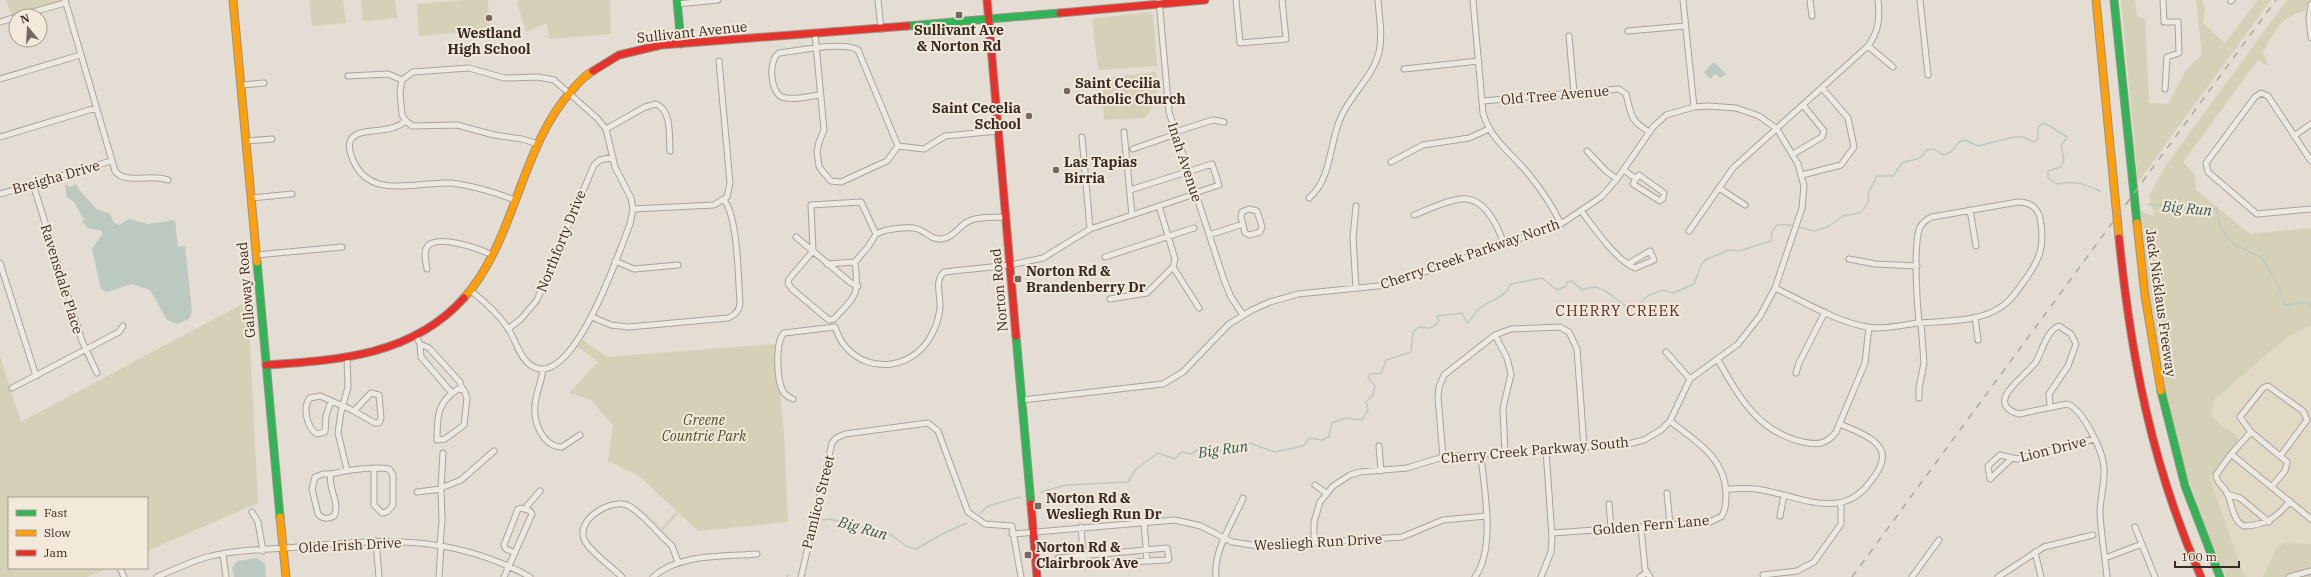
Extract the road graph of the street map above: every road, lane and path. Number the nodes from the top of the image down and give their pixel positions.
1 (233, 0) edge
2 (718, 0) edge
3 (878, 0) edge
4 (987, 0) edge
5 (1205, 0) edge
6 (1236, 0) edge
7 (1282, 0) edge
8 (1378, 0) edge
9 (1473, 0) edge
10 (1682, 0) edge
11 (1810, 0) edge
12 (1878, 0) edge
13 (1920, 0) edge
14 (2096, 0) edge
15 (2114, 0) edge
16 (2163, 0) edge
17 (65, 1) edge
18 (677, 2) edge
19 (1159, 2) edge
20 (2311, 4) edge
21 (44, 8) edge
22 (1812, 16) dead end
23 (989, 17) junction
24 (1685, 26) junction
25 (881, 29) junction
26 (1628, 31) dead end
27 (815, 34) junction
28 (1569, 36) dead end
29 (2311, 38) edge
30 (681, 44) junction
31 (1868, 46) junction
32 (816, 49) junction
33 (80, 55) junction
34 (719, 61) dead end
35 (1479, 61) junction
36 (1893, 67) dead end
37 (1404, 69) dead end
38 (1928, 75) dead end
39 (348, 76) dead end
40 (0, 79) edge
41 (402, 80) junction
42 (264, 83) dead end
43 (241, 85) junction
44 (1822, 88) junction
45 (2165, 89) dead end
46 (568, 92) junction
47 (1574, 93) junction
48 (820, 95) junction
49 (1482, 101) junction
50 (1803, 105) junction
51 (1694, 107) junction
52 (96, 108) junction
53 (406, 121) junction
54 (1224, 122) dead end
55 (2311, 124) edge
56 (606, 128) junction
57 (1488, 129) junction
58 (1777, 129) junction
59 (998, 131) junction
60 (1124, 132) dead end
61 (1650, 132) junction
62 (1176, 133) junction
63 (2294, 136) junction
64 (0, 137) edge
65 (1082, 137) dead end
66 (272, 139) dead end
67 (246, 142) junction
68 (538, 144) junction
69 (898, 146) junction
70 (1132, 149) dead end
71 (670, 151) dead end
72 (1588, 151) dead end
73 (1793, 154) junction
74 (613, 157) junction
75 (112, 161) junction
76 (2311, 161) edge
77 (1391, 162) dead end
78 (1624, 170) junction
79 (1188, 171) junction
80 (1802, 174) junction
81 (168, 180) dead end
82 (1618, 180) junction
83 (1636, 180) junction
84 (33, 184) junction
85 (1719, 188) junction
86 (1130, 190) junction
87 (1195, 193) junction
88 (0, 194) edge
89 (292, 194) dead end
90 (251, 198) junction
91 (1309, 198) dead end
92 (515, 200) junction
93 (724, 200) junction
94 (1745, 205) dead end
95 (1159, 206) junction
96 (1356, 206) dead end
97 (633, 209) junction
98 (2311, 209) edge
99 (1970, 210) junction
100 (1582, 212) junction
101 (1132, 215) junction
102 (1414, 215) dead end
103 (1006, 217) junction
104 (1242, 224) junction
105 (1561, 224) junction
106 (1090, 228) junction
107 (1194, 228) dead end
108 (1689, 231) dead end
109 (876, 234) junction
110 (1209, 235) junction
111 (796, 237) dead end
112 (1168, 237) junction
113 (1504, 245) junction
114 (1976, 246) dead end
115 (342, 247) dead end
116 (814, 251) junction
117 (256, 255) junction
118 (492, 255) junction
119 (1106, 257) dead end
120 (1848, 259) dead end
121 (615, 261) junction
122 (855, 262) junction
123 (0, 263) edge
124 (827, 264) junction
125 (1628, 264) junction
126 (678, 265) dead end
127 (1010, 265) junction
128 (1918, 266) junction
129 (1172, 267) junction
130 (427, 269) dead end
131 (858, 286) junction
132 (1356, 288) junction
133 (1775, 288) junction
134 (471, 291) junction
135 (1110, 299) dead end
136 (1199, 308) dead end
137 (1825, 312) junction
138 (1243, 315) junction
139 (592, 317) junction
140 (1975, 317) junction
141 (1920, 323) junction
142 (123, 326) dead end
143 (1869, 328) junction
144 (508, 329) junction
145 (1495, 335) junction
146 (416, 336) junction
147 (1978, 340) dead end
148 (420, 344) junction
149 (86, 350) junction
150 (1666, 352) dead end
151 (347, 357) junction
152 (1718, 360) junction
153 (266, 365) junction
154 (543, 369) junction
155 (97, 373) dead end
156 (1796, 373) dead end
157 (36, 376) junction
158 (1690, 379) junction
159 (12, 388) dead end
160 (462, 389) junction
161 (452, 393) junction
162 (1919, 398) dead end
163 (793, 399) dead end
164 (1022, 400) junction
165 (331, 401) junction
166 (342, 406) junction
167 (2050, 406) junction
168 (354, 411) junction
169 (1670, 421) junction
170 (1840, 424) junction
171 (2251, 432) junction
172 (580, 435) dead end
173 (2094, 438) junction
174 (1379, 446) dead end
175 (1584, 447) junction
176 (1546, 450) junction
177 (494, 451) dead end
178 (443, 453) dead end
179 (1505, 453) junction
180 (2231, 454) junction
181 (1481, 455) junction
182 (2281, 455) junction
183 (1443, 457) junction
184 (2012, 458) junction
185 (374, 469) junction
186 (347, 470) junction
187 (1381, 471) junction
188 (331, 474) junction
189 (1316, 485) dead end
190 (2272, 486) junction
191 (441, 489) junction
192 (1726, 489) junction
193 (540, 491) dead end
194 (417, 492) dead end
195 (1326, 492) junction
196 (1667, 493) dead end
197 (2227, 494) junction
198 (1784, 495) junction
199 (1243, 498) dead end
200 (2290, 501) junction
201 (1609, 504) dead end
202 (1841, 504) junction
203 (526, 509) junction
204 (252, 512) dead end
205 (1486, 516) junction
206 (1780, 516) dead end
207 (2311, 519) edge
208 (1144, 522) junction
209 (2269, 522) junction
210 (1670, 525) junction
211 (1081, 527) junction
212 (1641, 527) junction
213 (2135, 527) dead end
214 (1611, 529) junction
215 (1033, 532) junction
216 (1552, 533) junction
217 (1012, 534) junction
218 (2093, 535) dead end
219 (1225, 539) junction
220 (1939, 540) dead end
221 (376, 541) junction
222 (1314, 544) junction
223 (2142, 544) junction
224 (440, 545) junction
225 (283, 549) junction
226 (263, 550) junction
227 (1146, 550) junction
228 (2034, 552) junction
229 (515, 553) junction
230 (223, 554) junction
231 (757, 554) dead end
232 (1084, 555) junction
233 (2105, 558) junction
234 (1146, 561) junction
235 (678, 562) junction
236 (509, 566) junction
237 (1084, 566) junction
238 (172, 571) junction
239 (2311, 571) edge
240 (1648, 575) edge
241 (1763, 575) dead end
242 (157, 577) edge
243 (174, 577) edge
244 (226, 577) edge
245 (286, 577) edge
246 (379, 577) edge
247 (439, 577) edge
248 (504, 577) edge
249 (530, 577) edge
250 (622, 577) edge
251 (653, 577) edge
252 (801, 577) edge
253 (1021, 577) edge
254 (1037, 577) edge
255 (1216, 577) edge
256 (1475, 577) edge
257 (1541, 577) edge
258 (1640, 577) edge
259 (1912, 577) edge
260 (1998, 577) edge
261 (2041, 577) edge
262 (2107, 577) edge
263 (2155, 577) edge
264 (2201, 577) edge
265 (2220, 577) edge
266 (2289, 577) edge

1 - 43 main road, Galloway Road
2 - 18 street
3 - 25 street
4 - 23 main road, Norton Road
5 - 19 main road, Sullivant Avenue
6 - 7 street
8 - 91 street
9 - 35 street
10 - 24 street
11 - 22 street
12 - 31 street
13 - 38 street
14 - 264 main road
15 - 265 main road, Jack Nicklaus Freeway
16 - 45 street
17 - 21 street
17 - 33 street
18 - 30 main road
19 - 23 main road, Sullivant Avenue
19 - 62 street, Inah Avenue
20 - 29 street
23 - 25 main road, Sullivant Avenue
23 - 59 main road, Norton Road
24 - 26 street
24 - 51 street
25 - 27 main road, Sullivant Avenue
27 - 30 main road, Sullivant Avenue
27 - 32 street
28 - 47 street
30 - 46 main road, Sullivant Avenue
31 - 36 street
31 - 44 street
32 - 48 street
32 - 48 street
32 - 69 street
33 - 40 street
33 - 52 street
34 - 93 street
35 - 37 street
35 - 49 street
39 - 41 street
41 - 46 street
41 - 53 street
42 - 43 street
43 - 67 main road, Galloway Road
44 - 50 street
44 - 80 street
46 - 56 street
46 - 68 main road, Sullivant Avenue
47 - 49 street, Old Tree Avenue
47 - 61 street, Old Tree Avenue
48 - 69 street
49 - 57 street
50 - 58 street
50 - 73 street
51 - 58 street, Cherry Creek Parkway North
51 - 61 street, Cherry Creek Parkway North
52 - 64 street
52 - 75 street
53 - 68 street
53 - 92 street
54 - 62 street
55 - 63 street
56 - 71 street
56 - 74 street
57 - 77 street
57 - 105 street
58 - 73 street, Cherry Creek Parkway South
58 - 85 street
59 - 69 street
59 - 103 main road, Norton Road
60 - 86 street
61 - 78 street, Cherry Creek Parkway North
62 - 70 street
62 - 79 street, Inah Avenue
63 - 76 street
63 - 98 street
65 - 106 street
66 - 67 street
67 - 90 main road, Galloway Road
68 - 92 main road, Sullivant Avenue
72 - 82 street
73 - 80 street, Cherry Creek Parkway South
74 - 97 street
74 - 144 street, Northforty Drive
75 - 81 street
75 - 84 street, Breigha Drive
78 - 82 street, Cherry Creek Parkway North
78 - 83 street
79 - 86 street
79 - 87 street, Inah Avenue
79 - 87 street
80 - 133 street, Cherry Creek Parkway South
82 - 100 street, Cherry Creek Parkway North
83 - 83 street
84 - 88 street, Breigha Drive
84 - 149 street, Ravensdale Place
85 - 94 street
85 - 108 street
86 - 101 street
87 - 95 street
87 - 110 street, Inah Avenue
89 - 90 street
90 - 117 main road, Galloway Road
92 - 118 main road, Sullivant Avenue
93 - 97 street
93 - 139 street
95 - 101 street
95 - 112 street
96 - 132 street
97 - 121 street
99 - 114 street
99 - 128 street
99 - 140 street
100 - 105 street, Cherry Creek Parkway North
100 - 125 street
101 - 106 street
102 - 113 street
103 - 109 street
103 - 127 main road, Norton Road
104 - 104 street
104 - 110 street
105 - 113 street, Cherry Creek Parkway North
106 - 127 street
107 - 112 street
109 - 116 street
109 - 122 street
110 - 138 street, Inah Avenue
111 - 116 street
112 - 119 street
112 - 129 street
113 - 132 street, Cherry Creek Parkway North
115 - 117 street
116 - 124 street
116 - 131 street
117 - 153 main road, Galloway Road
118 - 130 street
118 - 134 main road, Sullivant Avenue
120 - 128 street
121 - 126 street
121 - 139 street
122 - 124 street
122 - 131 street
123 - 157 street
124 - 131 street
125 - 125 street
127 - 163 street
127 - 164 main road, Norton Road
128 - 141 street
129 - 135 street
129 - 136 street
132 - 138 street, Cherry Creek Parkway North
133 - 137 street
133 - 152 street, Cherry Creek Parkway South
134 - 144 street
134 - 146 main road, Sullivant Avenue
137 - 143 street
137 - 156 street
138 - 164 street, Cherry Creek Parkway North
139 - 154 street
140 - 141 street
140 - 147 street
141 - 143 street
141 - 162 street
142 - 149 street
143 - 170 street
144 - 154 street
145 - 175 street
145 - 179 street
145 - 183 street
146 - 148 street
146 - 151 main road, Sullivant Avenue
148 - 160 street
148 - 161 street
149 - 155 street, Ravensdale Place
149 - 157 street
150 - 158 street
151 - 153 main road, Sullivant Avenue
151 - 166 street
152 - 158 street, Cherry Creek Parkway South
152 - 170 street
153 - 225 main road, Galloway Road
154 - 172 street
157 - 159 street
158 - 169 street, Cherry Creek Parkway South
160 - 161 street
160 - 161 street
164 - 215 main road, Norton Road
165 - 165 street
165 - 166 street
166 - 168 street
166 - 186 street
167 - 167 street
167 - 173 street
168 - 168 street
169 - 175 street, Cherry Creek Parkway South
169 - 192 street
170 - 202 street
171 - 180 street
171 - 182 street
171 - 182 street
173 - 184 street, Lion Drive
173 - 233 street
174 - 187 street
175 - 176 street, Cherry Creek Parkway South
176 - 179 street, Cherry Creek Parkway South
176 - 216 street
177 - 191 street
178 - 191 street
179 - 181 street, Cherry Creek Parkway South
180 - 190 street
180 - 197 street
181 - 183 street, Cherry Creek Parkway South
181 - 205 street
182 - 190 street
183 - 187 street, Cherry Creek Parkway South
184 - 184 street, Lion Drive
185 - 185 street
185 - 186 street
186 - 188 street
187 - 195 street, Cherry Creek Parkway South
188 - 188 street
189 - 195 street
190 - 200 street
191 - 194 street
191 - 224 street
192 - 198 street
192 - 210 street, Golden Fern Lane
193 - 203 street
195 - 222 street, Cherry Creek Parkway South
196 - 210 street
197 - 209 street
197 - 209 street
198 - 202 street
198 - 206 street
199 - 219 street
200 - 207 street
200 - 209 street
201 - 214 street
202 - 241 street
203 - 229 street
203 - 229 street
204 - 226 street
205 - 222 street, Wesliegh Run Drive
205 - 256 street
208 - 211 street, Wesliegh Run Drive
208 - 219 street, Wesliegh Run Drive
208 - 227 street
210 - 212 street, Golden Fern Lane
211 - 215 street, Wesliegh Run Drive
211 - 232 street
212 - 214 street, Golden Fern Lane
212 - 240 street
213 - 223 street
214 - 216 street, Golden Fern Lane
215 - 217 street, Wesliegh Run Drive
215 - 254 main road, Norton Road
216 - 257 street
217 - 252 street, Pamlico Street
217 - 253 street
218 - 228 street
219 - 222 street, Wesliegh Run Drive
219 - 255 street
220 - 259 street
221 - 224 street, Olde Irish Drive
221 - 225 street, Olde Irish Drive
221 - 246 street
223 - 233 street
223 - 263 street
224 - 236 street, Olde Irish Drive
224 - 247 street
225 - 226 street, Olde Irish Drive
225 - 245 main road, Galloway Road
226 - 230 street, Olde Irish Drive
227 - 232 street
227 - 234 street
227 - 234 street
228 - 260 street
228 - 261 street
229 - 236 street
230 - 238 street, Olde Irish Drive
230 - 244 street
231 - 235 street
232 - 237 street
232 - 237 street
233 - 262 street
234 - 237 street
235 - 250 street
235 - 251 street
236 - 248 street
236 - 249 street, Olde Irish Drive
238 - 242 street, Olde Irish Drive
238 - 243 street
239 - 266 street
240 - 258 street

